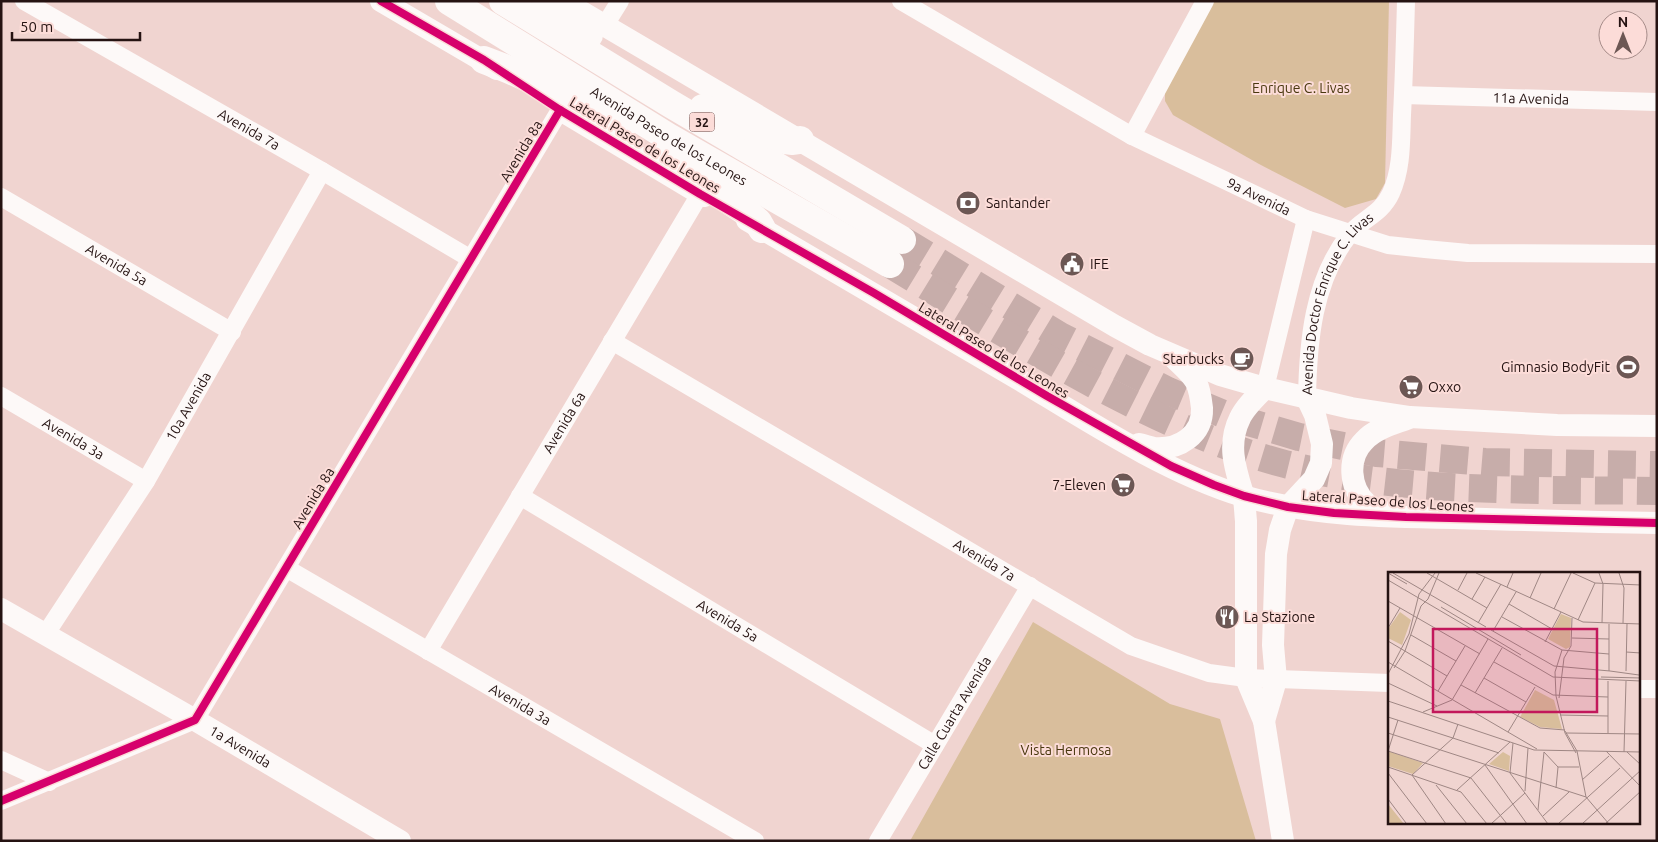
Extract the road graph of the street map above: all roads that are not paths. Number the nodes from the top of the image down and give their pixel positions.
1 (24, 1) edge
2 (381, 1) edge
3 (449, 1) edge
4 (503, 1) edge
5 (546, 1) edge
6 (563, 1) edge
7 (620, 1) edge
8 (900, 1) edge
9 (1406, 1) edge
10 (1202, 2) edge
11 (605, 26) junction
12 (484, 60) junction
13 (612, 68) junction
14 (1403, 95) junction
15 (1657, 102) edge
16 (671, 104) junction
17 (560, 110) junction
18 (638, 118) junction
19 (1132, 136) junction
20 (668, 137) junction
21 (800, 140) junction
22 (322, 171) junction
23 (700, 194) junction
24 (1, 197) edge
25 (1306, 219) junction
26 (762, 230) junction
27 (1350, 233) junction
28 (902, 240) tunnel mouth
29 (1657, 254) edge
30 (471, 259) junction
31 (890, 264) tunnel mouth
32 (232, 332) junction
33 (612, 341) junction
34 (1171, 355) junction
35 (1265, 388) junction
36 (1, 396) edge
37 (1307, 398) junction
38 (1410, 417) junction
39 (1657, 426) edge
40 (1123, 440) junction
41 (146, 481) junction
42 (520, 496) junction
43 (1244, 496) junction
44 (1288, 507) junction
45 (1406, 517) junction
46 (1657, 523) edge
47 (286, 568) junction
48 (1030, 586) junction
49 (1, 609) edge
50 (45, 635) junction
51 (428, 651) junction
52 (1246, 678) junction
53 (1276, 680) junction
54 (1388, 683) edge
55 (1640, 688) edge
56 (1657, 689) edge
57 (195, 720) junction
58 (1264, 721) junction
59 (935, 745) junction
60 (1, 760) edge
61 (49, 782) junction
62 (1, 801) edge
63 (400, 841) edge
64 (756, 841) edge
65 (878, 841) edge
66 (1283, 841) edge

1 - 22 street, Avenida 7a
2 - 12 street, Lateral Paseo de los Leones
3 - 18 main road, Avenida Paseo de los Leones / 32
4 - 13 main road, Avenida Paseo de los Leones / 32
5 - 13 main road
6 - 11 street
7 - 11 street
8 - 19 street, 9a Avenida
9 - 14 street, Avenida Doctor Enrique C. Livas
10 - 19 street
11 - 21 street
12 - 17 street, Lateral Paseo de los Leones
12 - 18 main road
13 - 16 main road, Avenida Paseo de los Leones / 32
14 - 15 street, 11a Avenida
14 - 27 street, Avenida Doctor Enrique C. Livas
16 - 21 main road
16 - 28 main road, Avenida Paseo de los Leones / 32
17 - 23 street, Lateral Paseo de los Leones
17 - 30 street, Avenida 8a
18 - 20 main road, Avenida Paseo de los Leones / 32
19 - 25 street, 9a Avenida
20 - 26 main road
20 - 31 main road, Avenida Paseo de los Leones / 32
21 - 34 street
22 - 30 street, Avenida 7a
22 - 32 street, 10a Avenida
23 - 26 street, Lateral Paseo de los Leones
23 - 33 street, Avenida 6a
24 - 32 street, Avenida 5a
25 - 27 street, 9a Avenida
25 - 35 street, Avenida Doctor Enrique C. Livas
26 - 40 street, Lateral Paseo de los Leones
27 - 29 street, 9a Avenida
27 - 37 street, Avenida Doctor Enrique C. Livas
30 - 47 street, Avenida 8a
32 - 41 street, 10a Avenida
33 - 42 street, Avenida 6a
33 - 48 street, Avenida 7a
34 - 35 street
34 - 40 street
35 - 37 street
35 - 43 street, Avenida Doctor Enrique C. Livas
36 - 41 street, Avenida 3a
37 - 38 street
37 - 44 street, Avenida Doctor Enrique C. Livas
38 - 39 street
38 - 45 street
40 - 43 street, Lateral Paseo de los Leones
41 - 50 street, 10a Avenida
42 - 51 street, Avenida 6a
42 - 59 street, Avenida 5a
43 - 44 street, Lateral Paseo de los Leones
43 - 52 street, Avenida Doctor Enrique C. Livas
44 - 45 street, Lateral Paseo de los Leones
44 - 53 street, Avenida Doctor Enrique C. Livas
45 - 46 street, Lateral Paseo de los Leones
47 - 51 street, Avenida 3a
47 - 57 street, Avenida 8a
48 - 52 street, Avenida 7a
48 - 59 street, Calle Cuarta Avenida
49 - 50 street, 1a Avenida
50 - 57 street, 1a Avenida
51 - 64 street, Avenida 3a
52 - 53 street, Avenida 7a
52 - 58 street, Avenida Doctor Enrique C. Livas
53 - 54 street, Avenida 7a
53 - 58 street, Avenida Doctor Enrique C. Livas
55 - 56 street
57 - 61 street
57 - 63 street, 1a Avenida
58 - 66 street, Avenida Doctor Enrique C. Livas
59 - 65 street, Calle Cuarta Avenida
60 - 61 street
61 - 62 street

